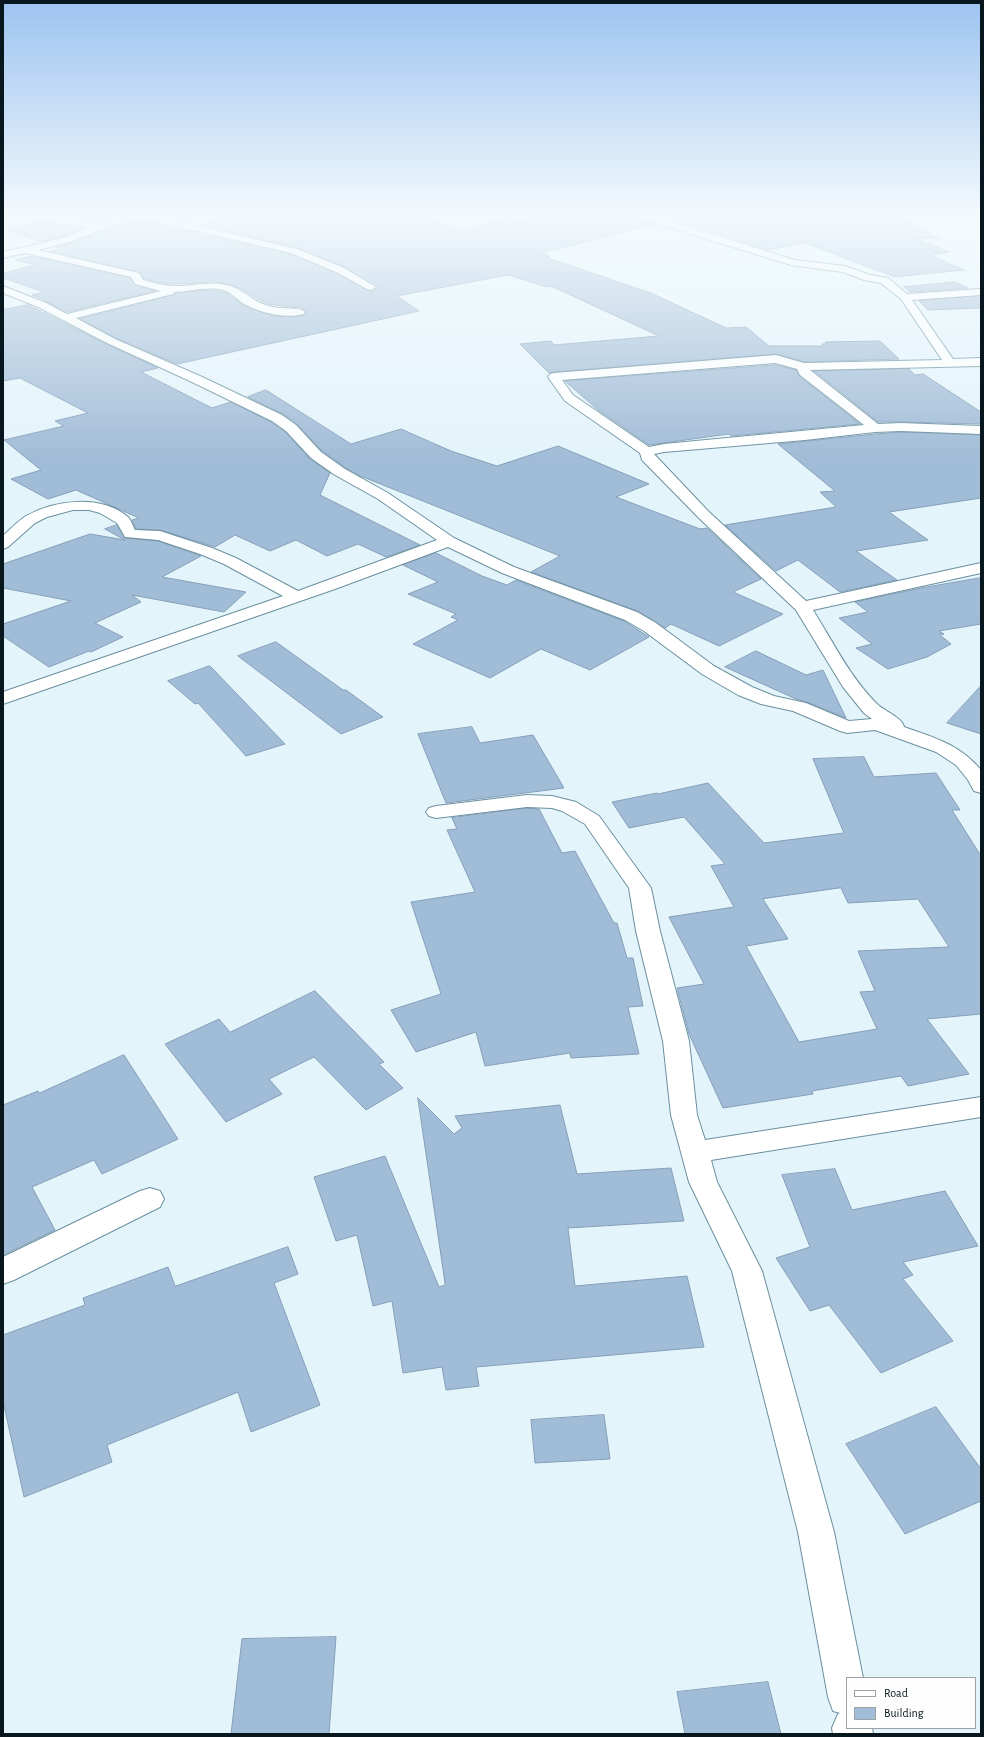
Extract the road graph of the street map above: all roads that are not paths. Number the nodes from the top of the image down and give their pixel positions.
1 (19, 296) edge
2 (144, 296) edge
3 (157, 296) edge
4 (239, 296) edge
5 (919, 296) edge
6 (905, 297) joint
7 (138, 300) junction
8 (300, 312) dead end
9 (67, 317) junction
10 (981, 362) edge
11 (950, 363) junction
12 (803, 367) junction
13 (875, 428) junction
14 (981, 430) edge
15 (647, 452) junction
16 (449, 541) junction
17 (3, 544) edge
18 (981, 568) edge
19 (296, 597) junction
20 (803, 607) junction
21 (803, 634) dead end
22 (3, 698) edge
23 (908, 734) junction
24 (981, 787) edge
25 (436, 812) dead end
26 (981, 1107) edge
27 (694, 1152) junction
28 (150, 1199) dead end
29 (3, 1271) edge
30 (846, 1692) edge

1 - 9 street
2 - 7 street
3 - 7 street
4 - 8 street
5 - 6 street
6 - 11 street
7 - 9 street
9 - 16 street
10 - 11 street
11 - 12 street
12 - 13 street
12 - 15 street
13 - 14 street
13 - 15 street
15 - 20 street
16 - 19 street
16 - 23 street
17 - 19 street
18 - 20 street
19 - 22 street
20 - 21 street
20 - 23 street
23 - 24 street
25 - 27 street
26 - 27 street
27 - 30 street
28 - 29 street

